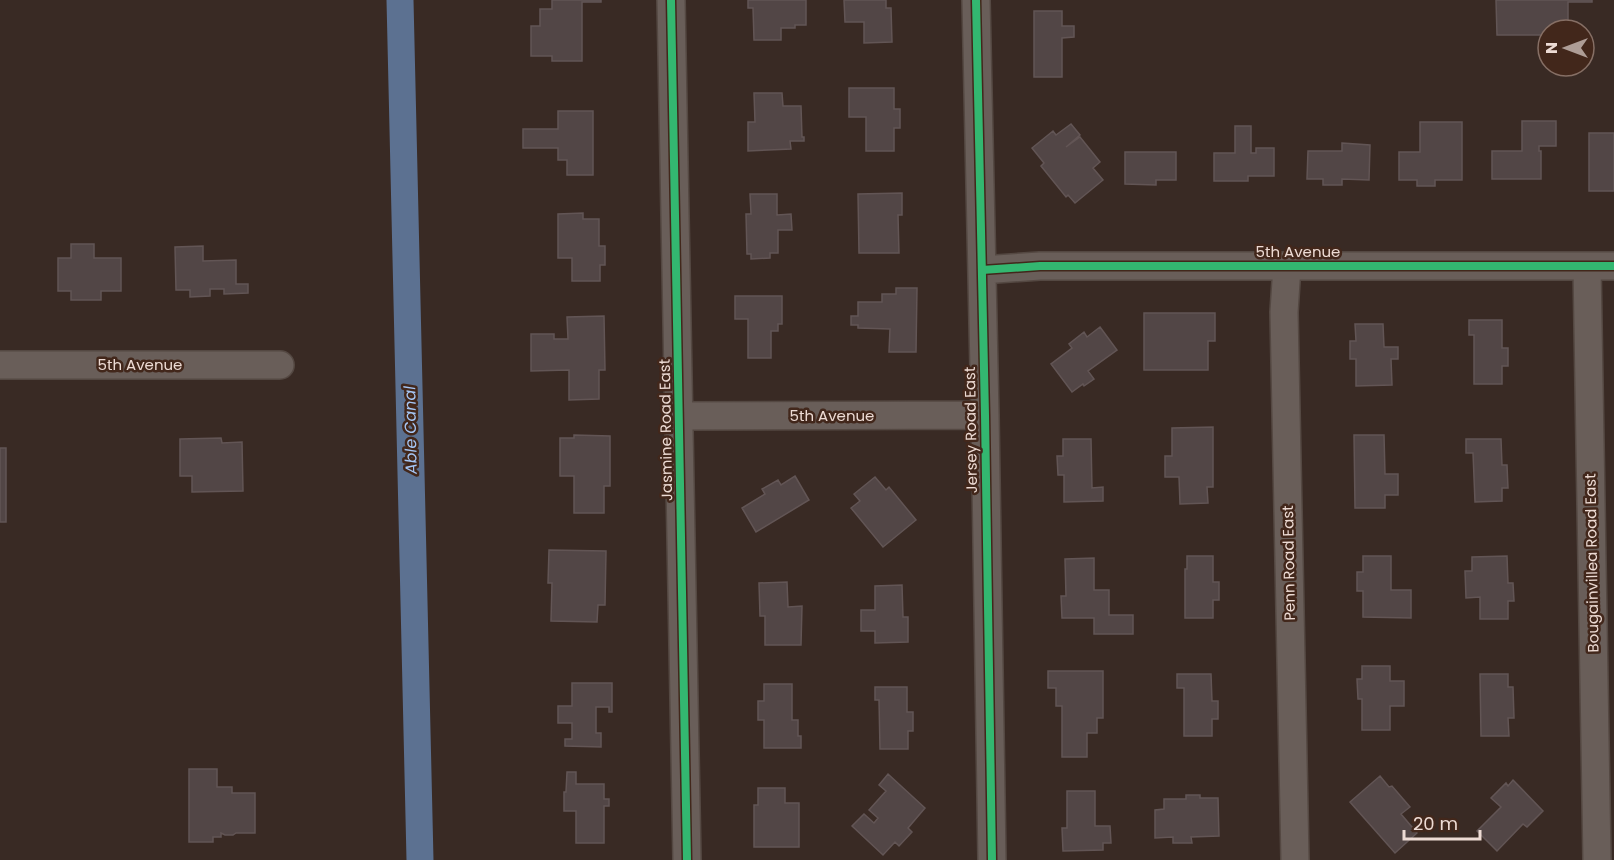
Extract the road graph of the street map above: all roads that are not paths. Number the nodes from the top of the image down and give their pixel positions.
1 (671, 0) edge
2 (976, 0) edge
3 (1287, 266) junction
4 (1587, 266) junction
5 (1614, 266) edge
6 (982, 270) junction
7 (0, 365) edge
8 (280, 365) dead end
9 (985, 415) junction
10 (679, 416) junction
11 (687, 860) edge
12 (992, 860) edge
13 (1294, 860) edge
14 (1597, 860) edge

1 - 10 street, Jasmine Road East
2 - 6 street, Jersey Road East
3 - 4 street, 5th Avenue
3 - 6 street, 5th Avenue
3 - 13 street, Penn Road East
4 - 5 street, 5th Avenue
4 - 14 street, Bougainvillea Road East
6 - 9 street, Jersey Road East
7 - 8 street, 5th Avenue
9 - 10 street, 5th Avenue
9 - 12 street, Jersey Road East
10 - 11 street, Jasmine Road East

